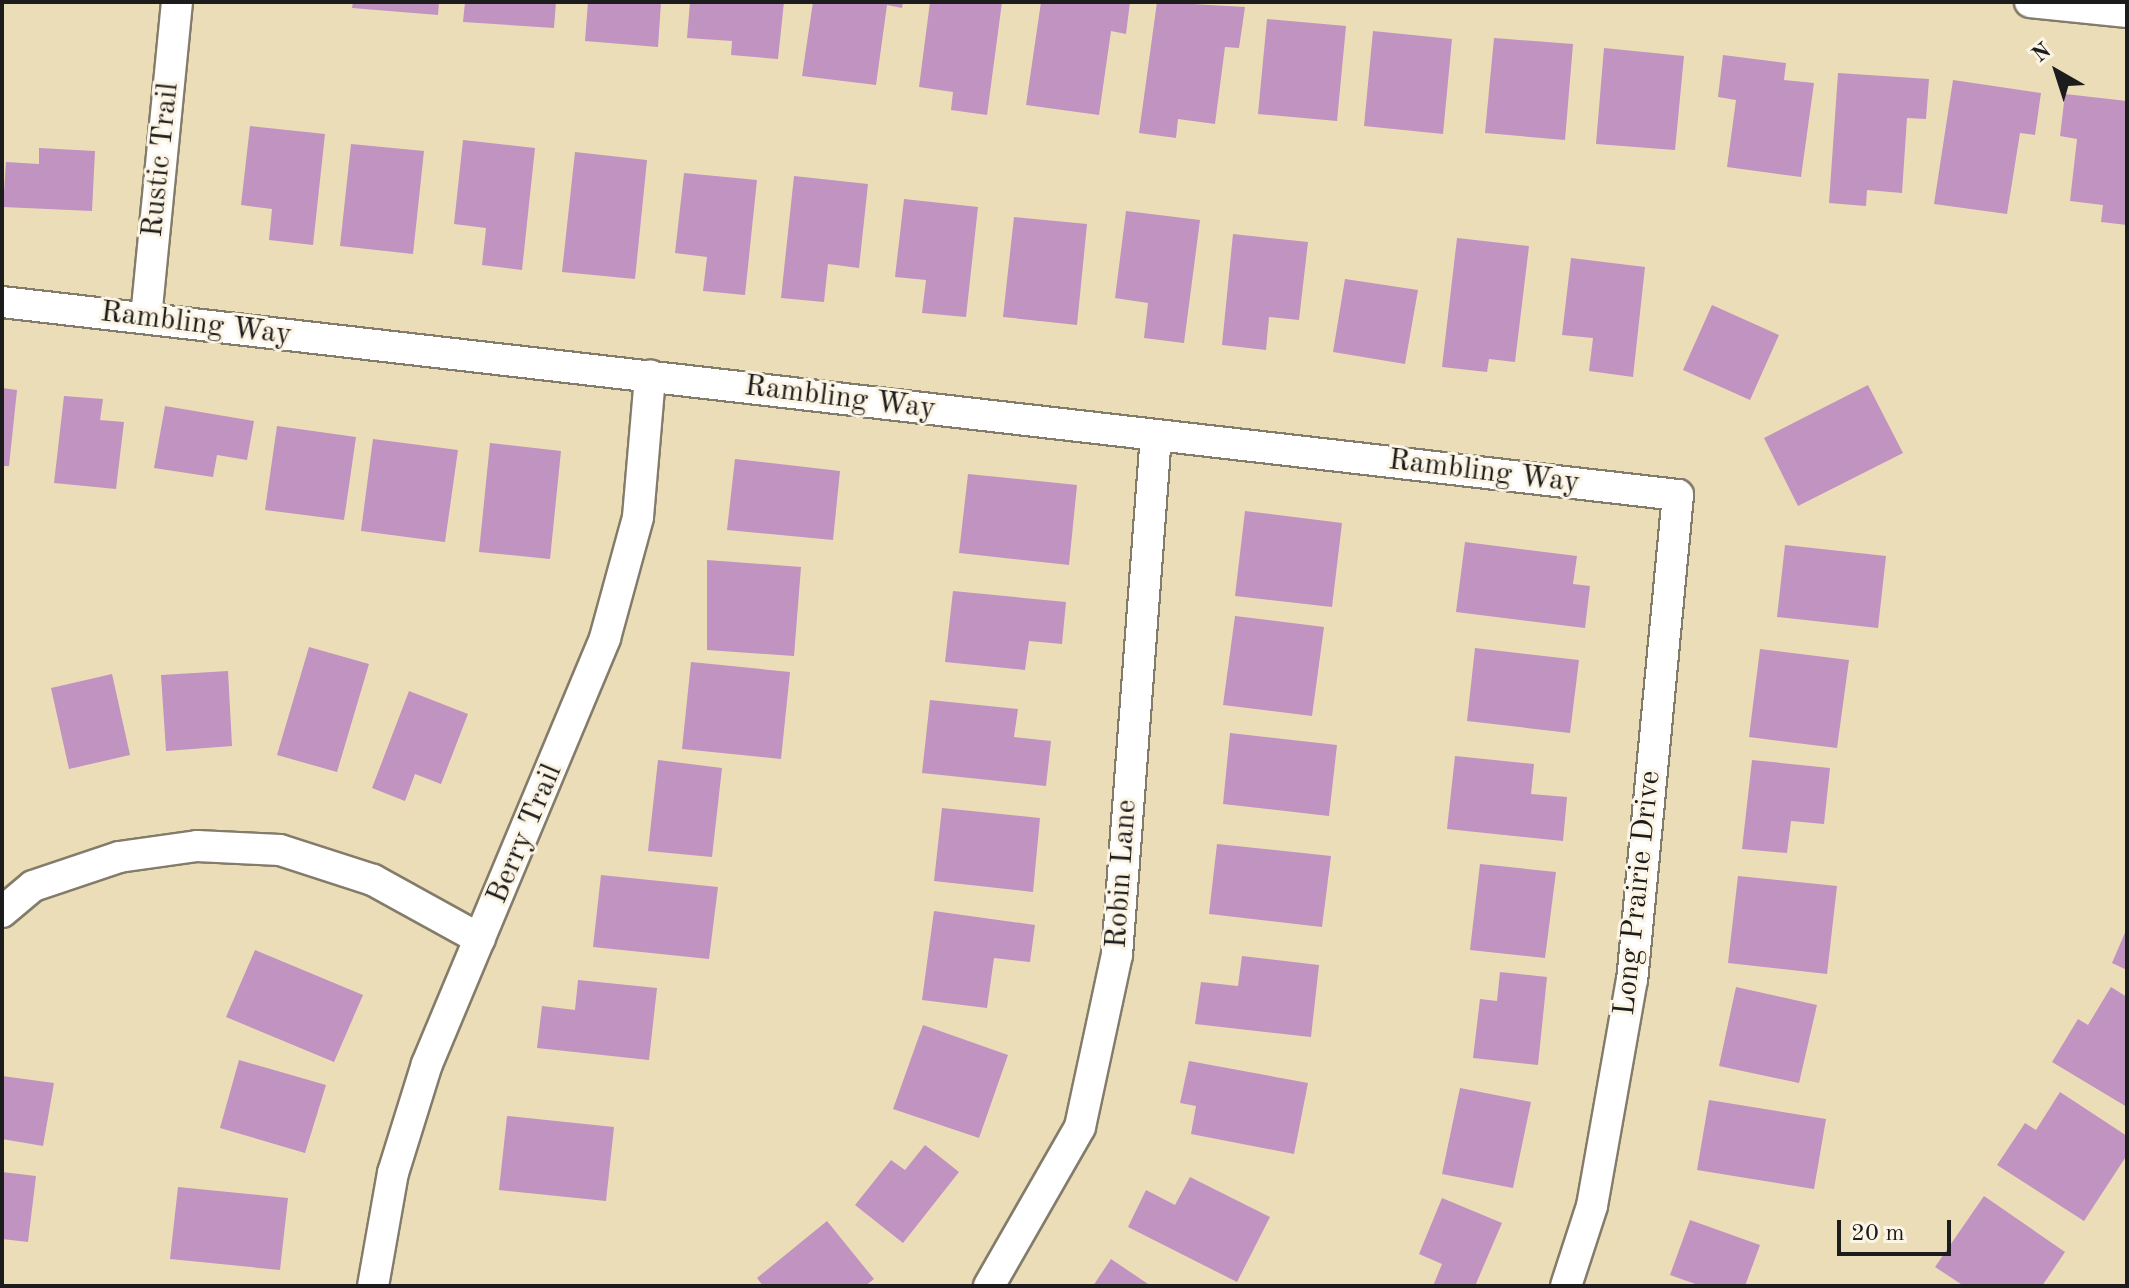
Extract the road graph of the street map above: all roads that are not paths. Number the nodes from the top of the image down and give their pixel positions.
1 (177, 2) edge
2 (2030, 2) edge
3 (2076, 4) edge
4 (2127, 12) edge
5 (2, 302) edge
6 (146, 318) junction
7 (650, 376) junction
8 (1156, 435) junction
9 (1678, 495) joint
10 (2, 912) edge
11 (480, 939) junction
12 (373, 1286) edge
13 (989, 1286) edge
14 (1566, 1286) edge

1 - 6 street, Rustic Trail
2 - 3 street
3 - 4 street
5 - 6 street, Rambling Way
6 - 7 street, Rambling Way
7 - 8 street, Rambling Way
7 - 11 street, Berry Trail
8 - 9 street, Rambling Way
8 - 13 street, Robin Lane
9 - 14 street, Long Prairie Drive
10 - 11 street
11 - 12 street, Berry Trail

